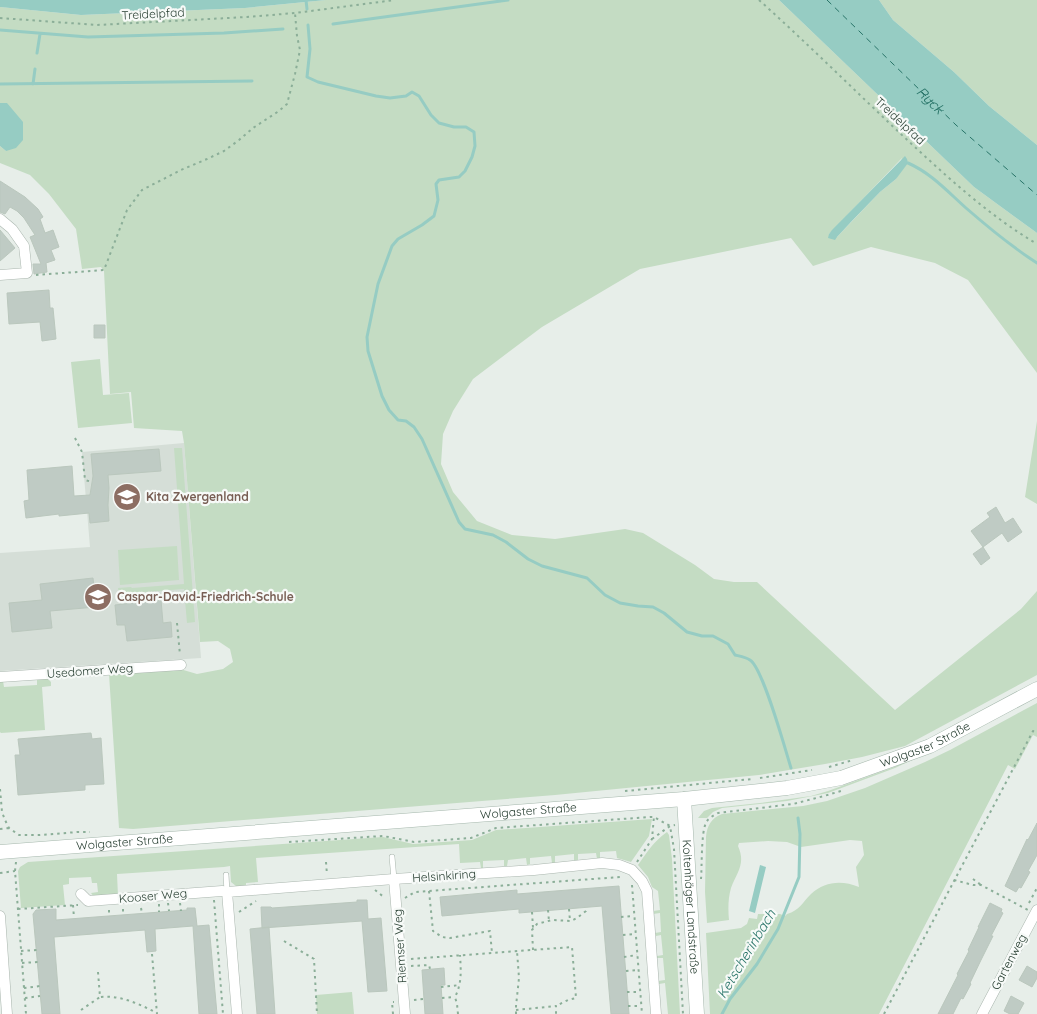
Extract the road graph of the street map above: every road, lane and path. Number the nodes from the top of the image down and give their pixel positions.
1 (395, 0) edge
2 (759, 0) edge
3 (295, 13) junction
4 (0, 18) edge
5 (0, 219) edge
6 (1037, 244) edge
7 (27, 273) junction
8 (0, 276) edge
9 (76, 438) dead end
10 (92, 482) dead end
11 (177, 623) dead end
12 (181, 665) joint
13 (0, 677) edge
14 (1037, 689) edge
15 (1037, 733) edge
16 (853, 760) dead end
17 (825, 768) dead end
18 (816, 770) dead end
19 (0, 789) edge
20 (843, 790) dead end
21 (617, 792) dead end
22 (684, 799) junction
23 (654, 818) junction
24 (670, 826) junction
25 (9, 828) junction
26 (0, 829) edge
27 (98, 832) dead end
28 (652, 839) junction
29 (285, 843) dead end
30 (0, 852) edge
31 (392, 857) dead end
32 (20, 861) dead end
33 (15, 872) junction
34 (0, 873) edge
35 (630, 873) junction
36 (226, 875) dead end
37 (394, 879) junction
38 (973, 879) dead end
39 (954, 880) junction
40 (701, 885) dead end
41 (982, 885) junction
42 (375, 890) dead end
43 (429, 890) junction
44 (227, 892) junction
45 (214, 897) dead end
46 (392, 898) junction
47 (81, 899) joint
48 (258, 899) dead end
49 (73, 905) junction
50 (587, 907) dead end
51 (569, 908) dead end
52 (18, 909) junction
53 (548, 910) dead end
54 (239, 912) dead end
55 (532, 912) dead end
56 (1036, 912) edge
57 (0, 916) edge
58 (634, 916) junction
59 (621, 917) dead end
60 (74, 918) dead end
61 (549, 921) junction
62 (570, 921) junction
63 (533, 928) junction
64 (636, 934) junction
65 (622, 935) dead end
66 (284, 941) dead end
67 (36, 950) dead end
68 (532, 950) junction
69 (517, 951) junction
70 (21, 952) junction
71 (492, 953) junction
72 (152, 954) dead end
73 (460, 955) junction
74 (637, 955) junction
75 (624, 957) dead end
76 (411, 959) dead end
77 (38, 962) dead end
78 (22, 963) junction
79 (411, 966) dead end
80 (430, 969) dead end
81 (639, 970) junction
82 (626, 971) dead end
83 (98, 972) dead end
84 (460, 985) junction
85 (40, 986) dead end
86 (441, 987) dead end
87 (24, 988) junction
88 (627, 992) dead end
89 (640, 992) junction
90 (40, 996) dead end
91 (100, 997) junction
92 (455, 997) junction
93 (25, 998) junction
94 (442, 998) dead end
95 (414, 1000) dead end
96 (424, 1000) dead end
97 (556, 1006) junction
98 (628, 1006) dead end
99 (641, 1006) junction
100 (81, 1010) dead end
101 (516, 1010) junction
102 (157, 1013) edge
103 (7, 1014) edge
104 (26, 1014) edge
105 (223, 1014) edge
106 (236, 1014) edge
107 (317, 1014) edge
108 (405, 1014) edge
109 (458, 1014) edge
110 (516, 1014) edge
111 (556, 1014) edge
112 (642, 1014) edge
113 (656, 1014) edge
114 (683, 1014) edge
115 (697, 1014) edge
116 (884, 1014) edge
117 (982, 1014) edge

1 - 3 path, Treidelpfad
2 - 6 path, Treidelpfad
3 - 4 path, Treidelpfad
3 - 7 path
5 - 7 street
7 - 8 street
9 - 10 path
11 - 12 path
12 - 13 street, Usedomer Weg
14 - 22 main road, Wolgaster Straße
15 - 39 path
16 - 17 path
18 - 21 path
19 - 25 path
20 - 40 path
22 - 30 main road, Wolgaster Straße
22 - 115 main road, Koitenhäger Landstraße
23 - 24 path
23 - 28 path
23 - 29 path
24 - 28 path
24 - 114 path
25 - 26 path
25 - 27 path
28 - 35 path
31 - 37 lane
32 - 33 path
33 - 34 path
33 - 52 path
35 - 37 street, Helsinkiring
35 - 43 path
35 - 58 path
35 - 113 street
36 - 44 lane
37 - 44 street, Helsinkiring
37 - 46 street, Riemser Weg
38 - 41 path
39 - 41 path
39 - 116 path
41 - 56 path
42 - 46 path
43 - 46 path
43 - 71 path
44 - 47 street, Kooser Weg
44 - 106 street
45 - 105 path
46 - 108 street, Riemser Weg
47 - 49 path
48 - 54 path
49 - 52 path
49 - 60 path
50 - 62 path
51 - 62 path
52 - 70 path
53 - 61 path
55 - 63 path
56 - 117 street, Gartenweg
57 - 103 street
58 - 59 path
58 - 64 path
61 - 62 path
61 - 63 path
63 - 68 path
64 - 65 path
64 - 74 path
66 - 107 path
67 - 70 path
68 - 69 path
68 - 97 path
69 - 71 path
69 - 101 path
70 - 78 path
71 - 73 path
72 - 102 path
73 - 76 path
73 - 84 path
74 - 75 path
74 - 81 path
77 - 78 path
78 - 87 path
79 - 80 path
81 - 82 path
81 - 89 path
83 - 91 path
84 - 86 path
84 - 92 path
85 - 87 path
87 - 93 path
88 - 89 path
89 - 99 path
90 - 93 path
91 - 100 path
91 - 102 path
92 - 94 path
92 - 109 path
93 - 104 path
95 - 96 path
97 - 101 path
97 - 111 path
98 - 99 path
99 - 112 path
101 - 110 path

